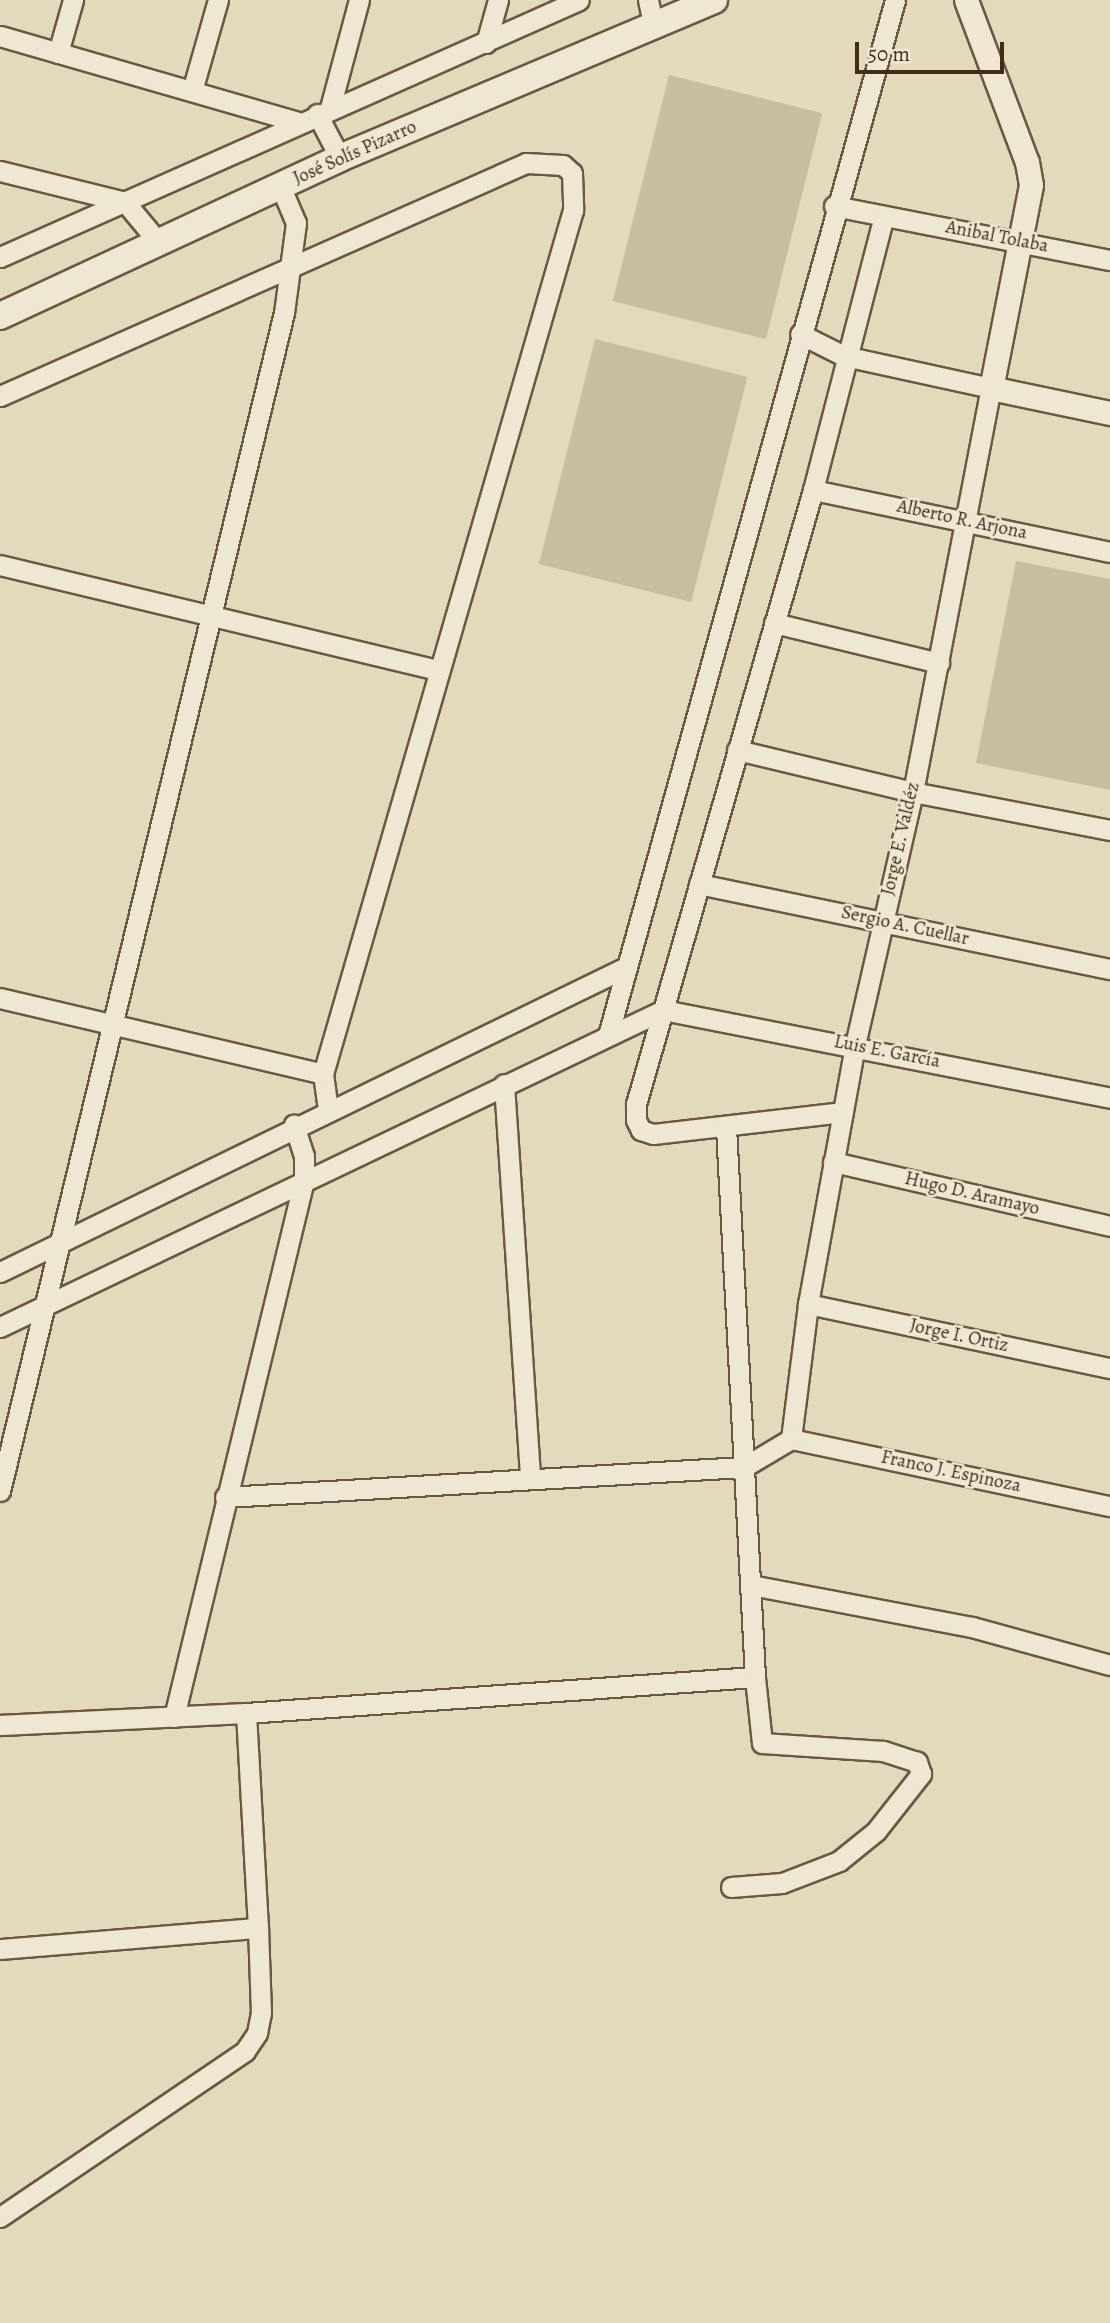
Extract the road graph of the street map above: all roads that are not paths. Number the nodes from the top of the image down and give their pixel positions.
1 (73, 0) edge
2 (218, 0) edge
3 (359, 0) edge
4 (498, 0) edge
5 (579, 0) edge
6 (714, 0) edge
7 (895, 0) edge
8 (966, 0) edge
9 (650, 12) edge
10 (0, 36) edge
11 (486, 43) junction
12 (58, 53) junction
13 (192, 91) junction
14 (324, 111) junction
15 (297, 122) junction
16 (340, 158) junction
17 (0, 171) edge
18 (282, 187) junction
19 (125, 202) junction
20 (834, 206) junction
21 (884, 216) junction
22 (1018, 241) junction
23 (159, 243) junction
24 (0, 257) edge
25 (1110, 260) edge
26 (293, 269) junction
27 (0, 316) edge
28 (800, 334) junction
29 (844, 356) junction
30 (991, 388) junction
31 (0, 396) edge
32 (1110, 413) edge
33 (813, 490) junction
34 (966, 520) junction
35 (1110, 552) edge
36 (0, 565) edge
37 (209, 615) junction
38 (774, 623) junction
39 (939, 663) junction
40 (438, 670) junction
41 (737, 750) junction
42 (913, 792) junction
43 (1110, 830) edge
44 (699, 884) junction
45 (882, 921) junction
46 (624, 968) junction
47 (1110, 969) edge
48 (0, 998) edge
49 (663, 1010) junction
50 (113, 1024) junction
51 (609, 1032) junction
52 (855, 1045) junction
53 (323, 1074) junction
54 (504, 1084) junction
55 (1110, 1098) edge
56 (328, 1108) junction
57 (843, 1112) junction
58 (294, 1125) junction
59 (726, 1127) junction
60 (833, 1163) junction
61 (304, 1180) junction
62 (1110, 1226) edge
63 (60, 1243) junction
64 (0, 1272) edge
65 (808, 1304) junction
66 (46, 1305) junction
67 (0, 1327) edge
68 (1110, 1368) edge
69 (791, 1438) junction
70 (744, 1468) junction
71 (530, 1478) junction
72 (0, 1491) edge
73 (225, 1497) junction
74 (1110, 1506) edge
75 (751, 1586) junction
76 (1110, 1665) edge
77 (755, 1677) junction
78 (246, 1713) junction
79 (174, 1717) junction
80 (0, 1725) edge
81 (732, 1888) dead end
82 (258, 1928) junction
83 (0, 1949) edge
84 (0, 2217) edge

1 - 12 street
2 - 13 street
3 - 14 street
4 - 11 street
5 - 11 street
6 - 9 main road, José Solís Pizarro
7 - 20 street
8 - 22 street, Jorge E. Valdéz
9 - 16 main road, José Solís Pizarro
10 - 12 street
11 - 14 street
12 - 13 street
13 - 15 street
14 - 15 street
14 - 16 street
15 - 19 street
16 - 18 main road, José Solís Pizarro
17 - 19 street
18 - 23 main road, José Solís Pizarro
18 - 26 street
19 - 23 street
19 - 24 street
20 - 21 street, Anibal Tolaba
20 - 28 street
21 - 22 street, Anibal Tolaba
21 - 29 street
22 - 25 street, Anibal Tolaba
22 - 30 street, Jorge E. Valdéz
23 - 27 main road, José Solís Pizarro
26 - 31 street
26 - 37 street
26 - 40 street
28 - 29 street
28 - 46 street
29 - 30 street
29 - 33 street
30 - 32 street
30 - 34 street, Jorge E. Valdéz
33 - 34 street, Alberto R. Arjona
33 - 38 street
34 - 35 street, Alberto R. Arjona
34 - 39 street, Jorge E. Valdéz
36 - 37 street
37 - 40 street
37 - 50 street
38 - 39 street
38 - 41 street
39 - 42 street, Jorge E. Valdéz
40 - 53 street
41 - 42 street
41 - 44 street
42 - 43 street
42 - 45 street, Jorge E. Valdéz
44 - 45 street, Sergio A. Cuellar
44 - 49 street
45 - 47 street, Sergio A. Cuellar
45 - 52 street, Jorge E. Valdéz
46 - 51 street
46 - 56 street
48 - 50 street
49 - 51 street
49 - 52 street, Luis E. García
49 - 59 street
50 - 53 street
50 - 63 street
51 - 54 street
52 - 55 street, Luis E. García
52 - 57 street, Jorge E. Valdéz
53 - 56 street
54 - 61 street
54 - 71 street
56 - 58 street
57 - 59 street
57 - 60 street, Jorge E. Valdéz
58 - 61 street
58 - 63 street
59 - 70 street
60 - 62 street, Hugo D. Aramayo
60 - 65 street, Jorge E. Valdéz
61 - 66 street
61 - 73 street
63 - 64 street
63 - 66 street
65 - 68 street, Jorge I. Ortiz
65 - 69 street, Jorge E. Valdéz
66 - 67 street
66 - 72 street
69 - 70 street
69 - 74 street, Franco J. Espinoza
70 - 71 street
70 - 75 street
71 - 73 street
73 - 79 street
75 - 76 street
75 - 77 street
77 - 78 street
77 - 81 street
78 - 79 street
78 - 82 street
79 - 80 street
82 - 83 street
82 - 84 street

